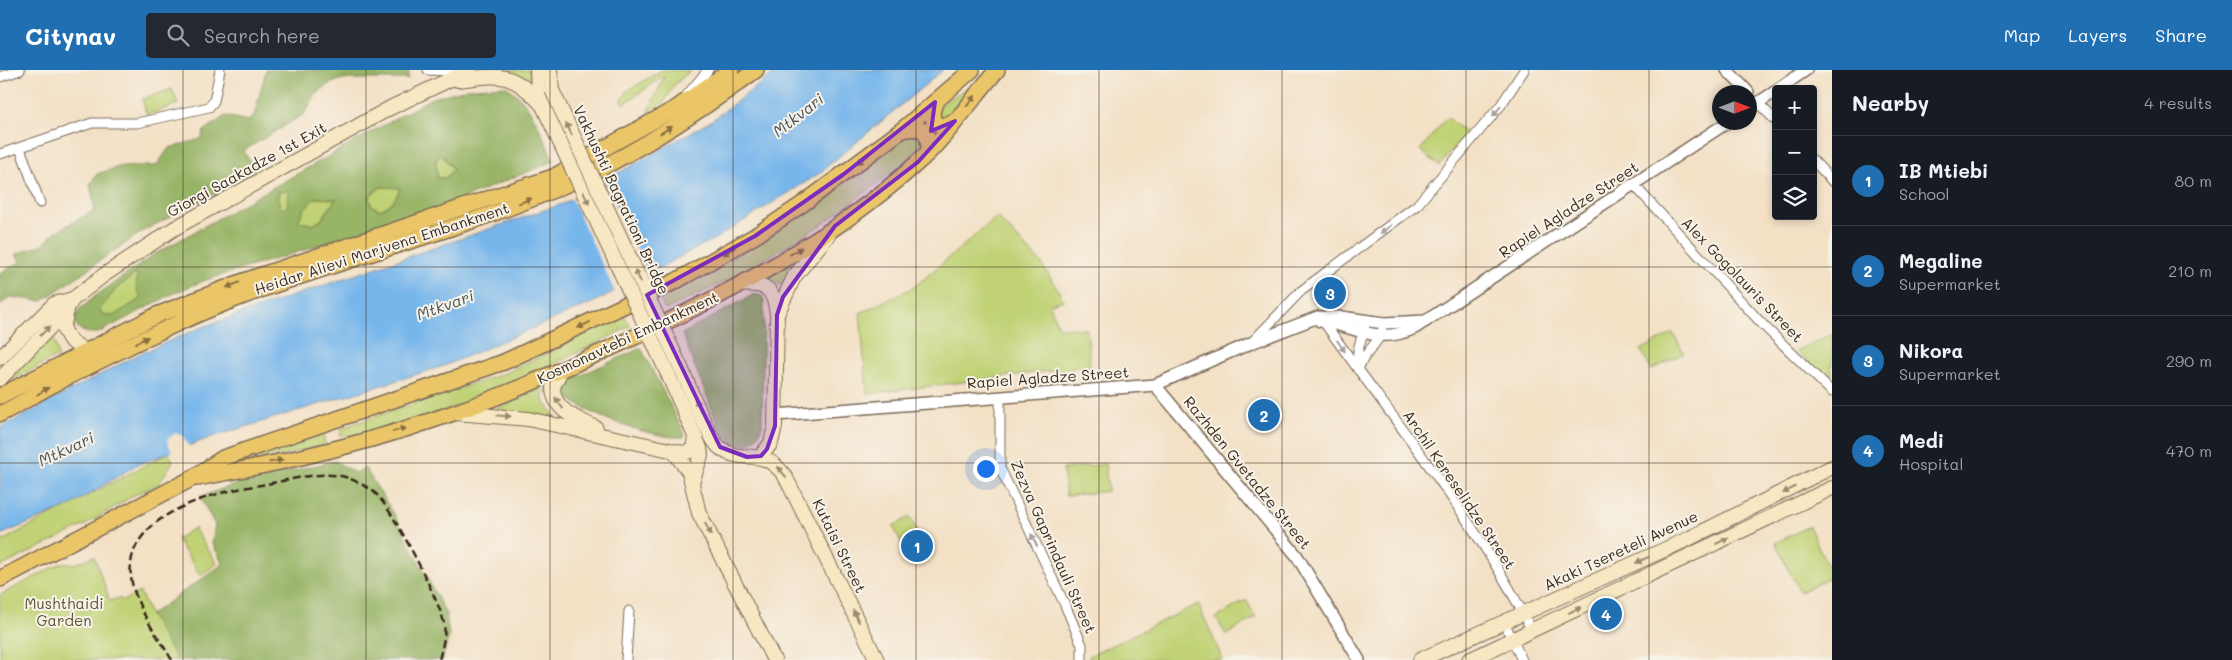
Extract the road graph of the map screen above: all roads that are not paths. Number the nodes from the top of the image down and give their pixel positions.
1 (20, 70) edge
2 (220, 70) edge
3 (428, 70) edge
4 (495, 70) edge
5 (536, 70) edge
6 (550, 70) edge
7 (708, 70) edge
8 (731, 70) edge
9 (756, 70) edge
10 (972, 70) edge
11 (997, 70) edge
12 (1524, 70) edge
13 (1727, 70) edge
14 (1806, 70) edge
15 (472, 73) edge
16 (0, 77) edge
17 (1741, 85) edge
18 (1784, 85) edge
19 (1772, 93) edge
20 (543, 98) junction
21 (936, 102) junction
22 (1757, 103) edge
23 (678, 107) junction
24 (1757, 107) edge
25 (1772, 118) edge
26 (955, 121) junction
27 (902, 130) junction
28 (1716, 130) edge
29 (20, 148) junction
30 (929, 152) junction
31 (0, 154) edge
32 (1817, 164) edge
33 (1832, 181) edge
34 (1634, 185) junction
35 (40, 203) dead end
36 (835, 226) junction
37 (739, 285) junction
38 (73, 299) junction
39 (777, 315) junction
40 (1311, 320) junction
41 (1323, 321) junction
42 (1366, 321) junction
43 (1426, 321) junction
44 (1384, 323) junction
45 (1363, 334) junction
46 (1380, 337) junction
47 (1251, 343) junction
48 (86, 352) junction
49 (0, 358) edge
50 (99, 362) junction
51 (560, 370) junction
52 (1358, 370) junction
53 (0, 379) edge
54 (1155, 385) junction
55 (1832, 392) edge
56 (0, 396) edge
57 (1000, 397) junction
58 (455, 413) junction
59 (0, 414) edge
60 (776, 415) junction
61 (336, 418) junction
62 (615, 436) junction
63 (695, 437) junction
64 (352, 443) junction
65 (674, 452) junction
66 (761, 456) junction
67 (1832, 467) edge
68 (191, 479) junction
69 (692, 483) junction
70 (1832, 488) edge
71 (0, 579) edge
72 (629, 611) dead end
73 (1523, 614) junction
74 (1504, 622) junction
75 (1531, 630) junction
76 (1512, 640) junction
77 (626, 660) edge
78 (774, 660) edge
79 (877, 660) edge
80 (1082, 660) edge
81 (1359, 660) edge
82 (1420, 660) edge
83 (1469, 660) edge
84 (1522, 660) edge

1 - 16 street
2 - 29 street
3 - 15 street
4 - 15 main road, Giorgi Saakadze 1st Exit
5 - 20 main road
6 - 20 main road
7 - 23 street
8 - 23 main road, Heidar Alievi Marjvena Embankment
50 -> 9 main road, Heidar Alievi Marjvena Embankment
10 - 21 main road, Kosmonavtebi Embankment
26 -> 11 main road, Kosmonavtebi Embankment
12 -> 47 street
13 - 17 street
14 - 18 street
15 - 20 main road, Giorgi Saakadze 1st Exit
15 - 38 main road, Giorgi Saakadze 1st Exit
19 - 22 street
20 -> 63 main road, Vakhushti Bagrationi Bridge, bridge
66 -> 20 main road, Vakhushti Bagrationi Bridge, bridge
21 - 26 main road
21 - 27 main road, Kosmonavtebi Embankment
23 -> 48 main road, Heidar Alievi Marjvena Embankment
24 - 25 street
26 - 30 main road, Kosmonavtebi Embankment
27 - 30 main road
27 -> 61 main road, Kosmonavtebi Embankment
28 - 34 street, Rapiel Agladze Street
29 - 31 street
29 - 35 street
30 - 36 main road, Kosmonavtebi Embankment
32 - 33 street
34 - 43 street, Rapiel Agladze Street
34 - 55 street, Alex Gogolauris Street
37 -> 36 main road, Kosmonavtebi Embankment
36 - 39 main road
37 - 39 main road
37 - 51 main road, Kosmonavtebi Embankment
38 - 48 main road
38 - 49 main road, Giorgi Saakadze 1st Exit
53 -> 38 main road, Giorgi Saakadze 1st Exit
39 - 60 main road
40 - 41 street, Rapiel Agladze Street
40 - 42 street, Rapiel Agladze Street
40 - 47 street, Rapiel Agladze Street
41 - 45 street, Rapiel Agladze Street
41 -> 52 street, Archil Kereselidze Street
42 - 44 street, Rapiel Agladze Street
42 - 45 street
43 - 44 street, Rapiel Agladze Street
43 - 46 street, Rapiel Agladze Street
44 - 46 street
45 - 46 street, Rapiel Agladze Street
45 - 52 street
46 - 52 street
47 - 54 street, Rapiel Agladze Street
48 - 50 main road
48 - 56 main road, Heidar Alievi Marjvena Embankment
59 -> 50 main road, Heidar Alievi Marjvena Embankment
51 - 58 main road, Kosmonavtebi Embankment
62 -> 51 main road
52 - 73 street, Archil Kereselidze Street
54 - 57 street, Rapiel Agladze Street
54 - 81 street, Razhden Gvetadze Street
57 - 60 street, Rapiel Agladze Street
80 -> 57 street, Zezva Gaprindauli Street
58 -> 62 main road
64 -> 58 main road, Kosmonavtebi Embankment
60 - 66 main road
61 - 64 main road
61 - 68 main road, Kosmonavtebi Embankment
62 - 65 main road
63 - 65 main road
63 - 69 main road, Vakhushti Bagrationi Bridge
68 -> 64 main road, Kosmonavtebi Embankment
65 - 69 main road
79 -> 66 main road, Kutaisi Street
67 -> 73 main road, Akaki Tsereteli Avenue
68 - 71 main road, Kosmonavtebi Embankment
69 -> 78 main road
75 -> 70 main road
72 - 77 street
73 - 74 main road, Akaki Tsereteli Avenue
73 - 75 street, Archil Kereselidze Street
74 - 76 street
74 - 82 main road, Akaki Tsereteli Avenue
75 - 76 main road
76 - 83 main road
76 - 84 street

